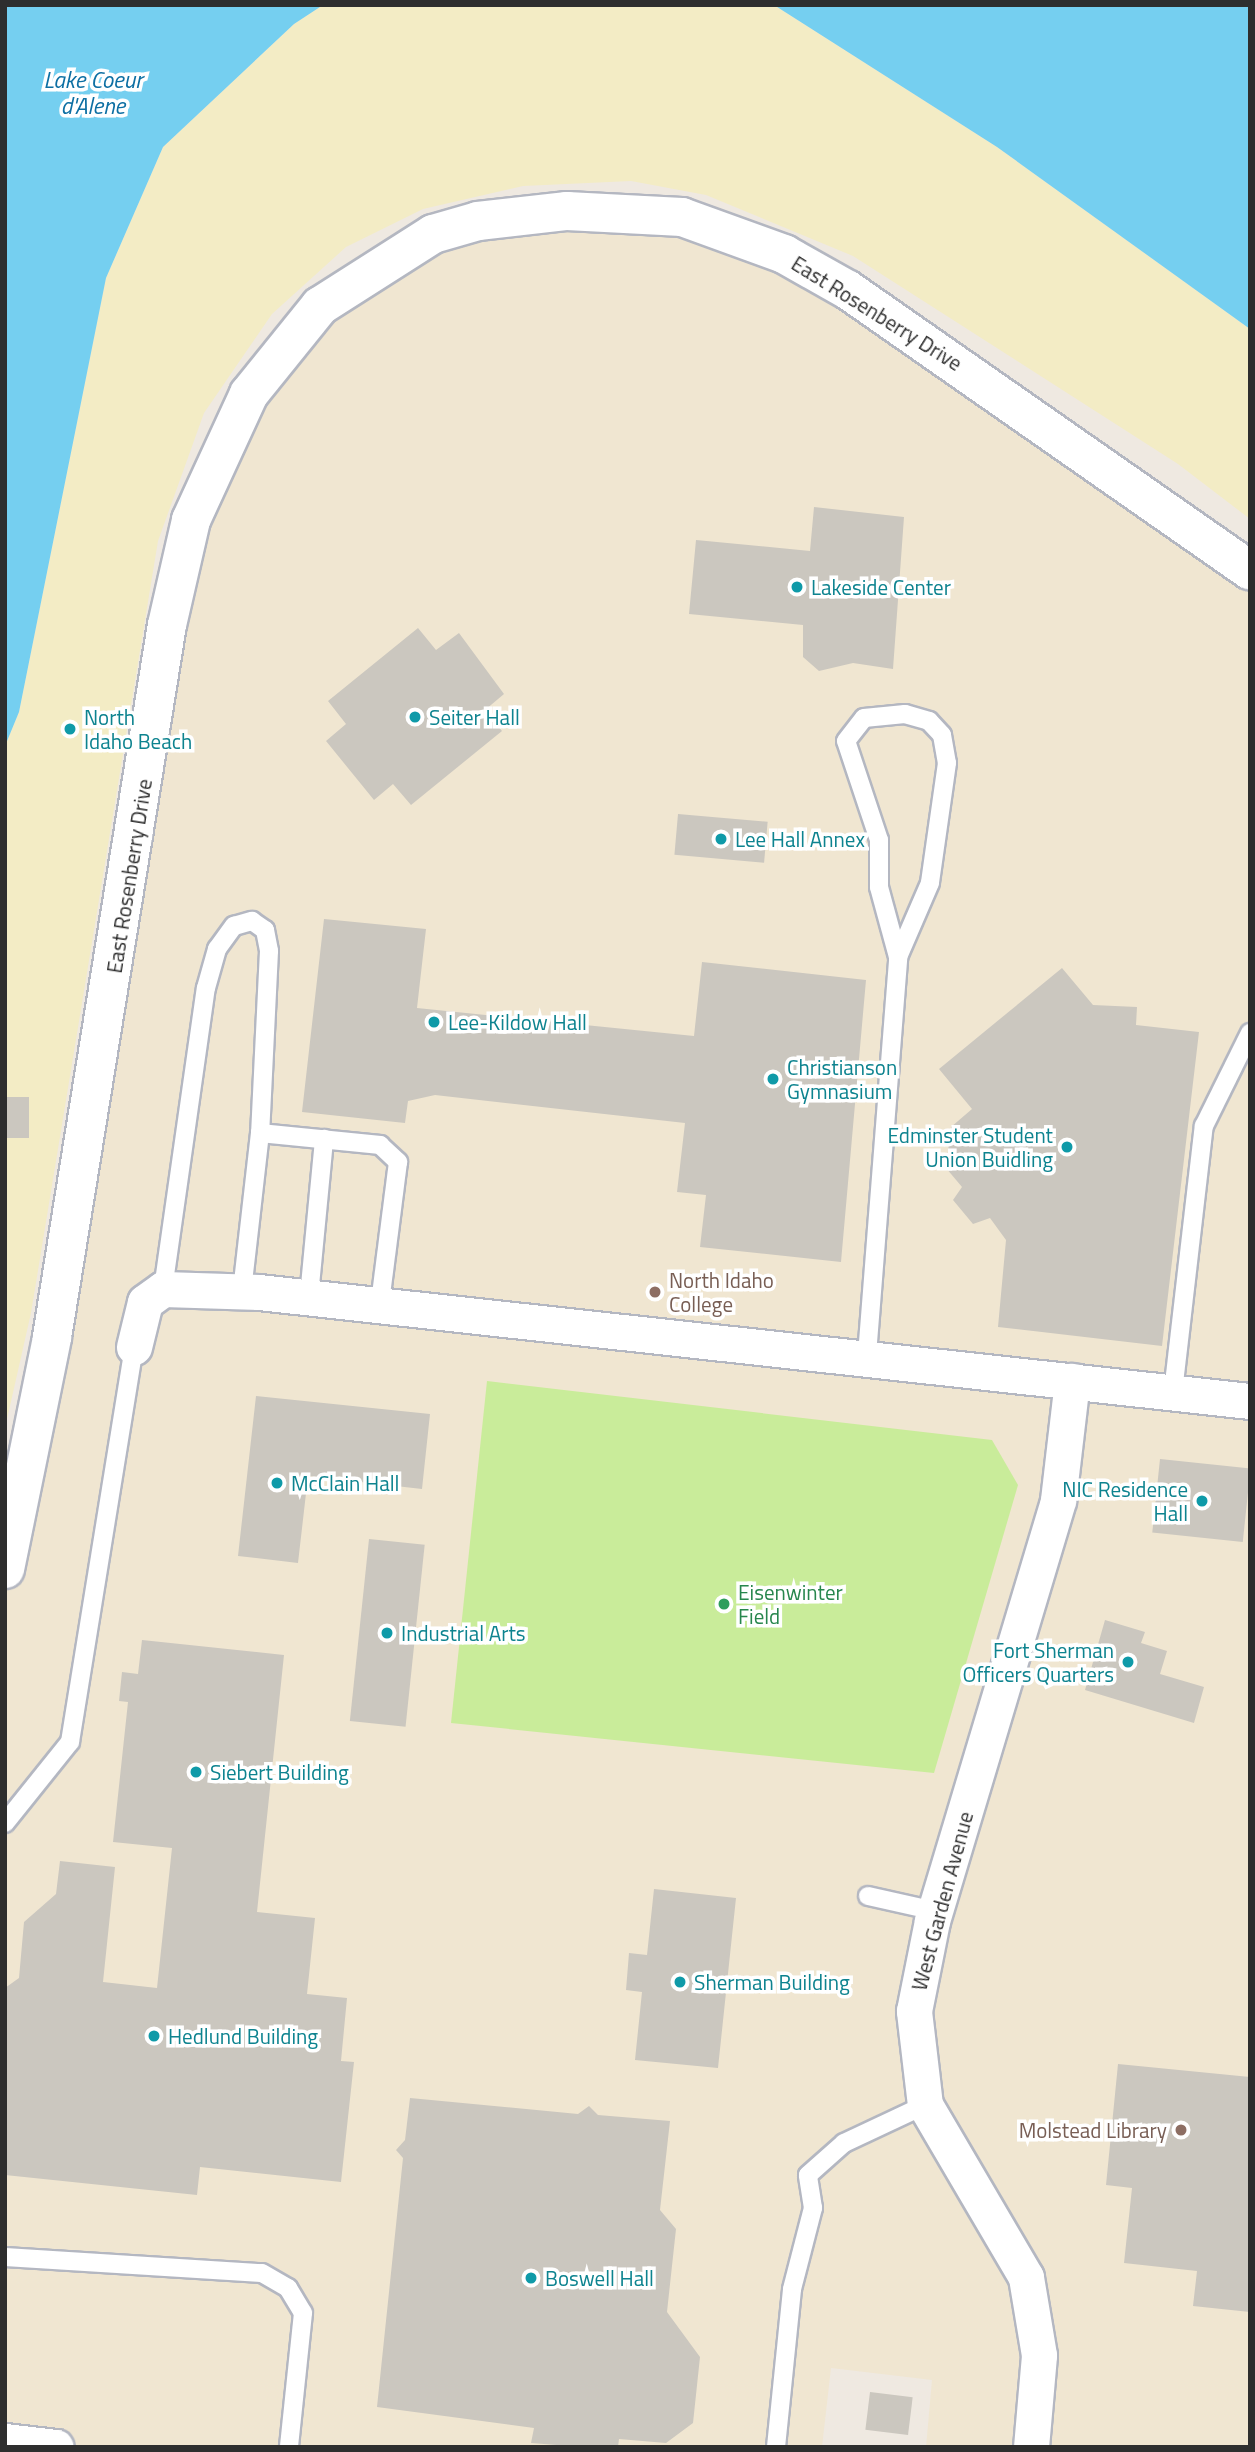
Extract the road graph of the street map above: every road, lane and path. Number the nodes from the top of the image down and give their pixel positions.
1 (1250, 570) edge
2 (898, 957) junction
3 (1250, 1033) edge
4 (260, 1133) junction
5 (324, 1139) junction
6 (163, 1289) junction
7 (242, 1291) junction
8 (309, 1296) junction
9 (380, 1303) junction
10 (134, 1347) joint
11 (867, 1355) junction
12 (1072, 1381) junction
13 (1173, 1392) junction
14 (1250, 1401) edge
15 (5, 1569) edge
16 (5, 1823) edge
17 (868, 1896) dead end
18 (935, 1911) junction
19 (925, 2105) junction
20 (5, 2257) edge
21 (5, 2441) edge
22 (56, 2447) edge
23 (289, 2447) edge
24 (776, 2447) edge
25 (1031, 2447) edge

1 - 15 street, East Rosenberry Drive
2 - 2 lane
2 - 11 lane
3 - 13 lane
4 - 5 lane
4 - 6 lane
4 - 7 lane
5 - 8 lane
5 - 9 lane
6 - 7 street
6 - 10 street
7 - 8 street
8 - 9 street
9 - 11 street
10 - 16 lane
11 - 12 street
12 - 13 street
12 - 18 street, West Garden Avenue
13 - 14 street
17 - 18 lane
18 - 19 street, West Garden Avenue
19 - 24 lane
19 - 25 street, West Garden Avenue
20 - 23 lane
21 - 22 street

